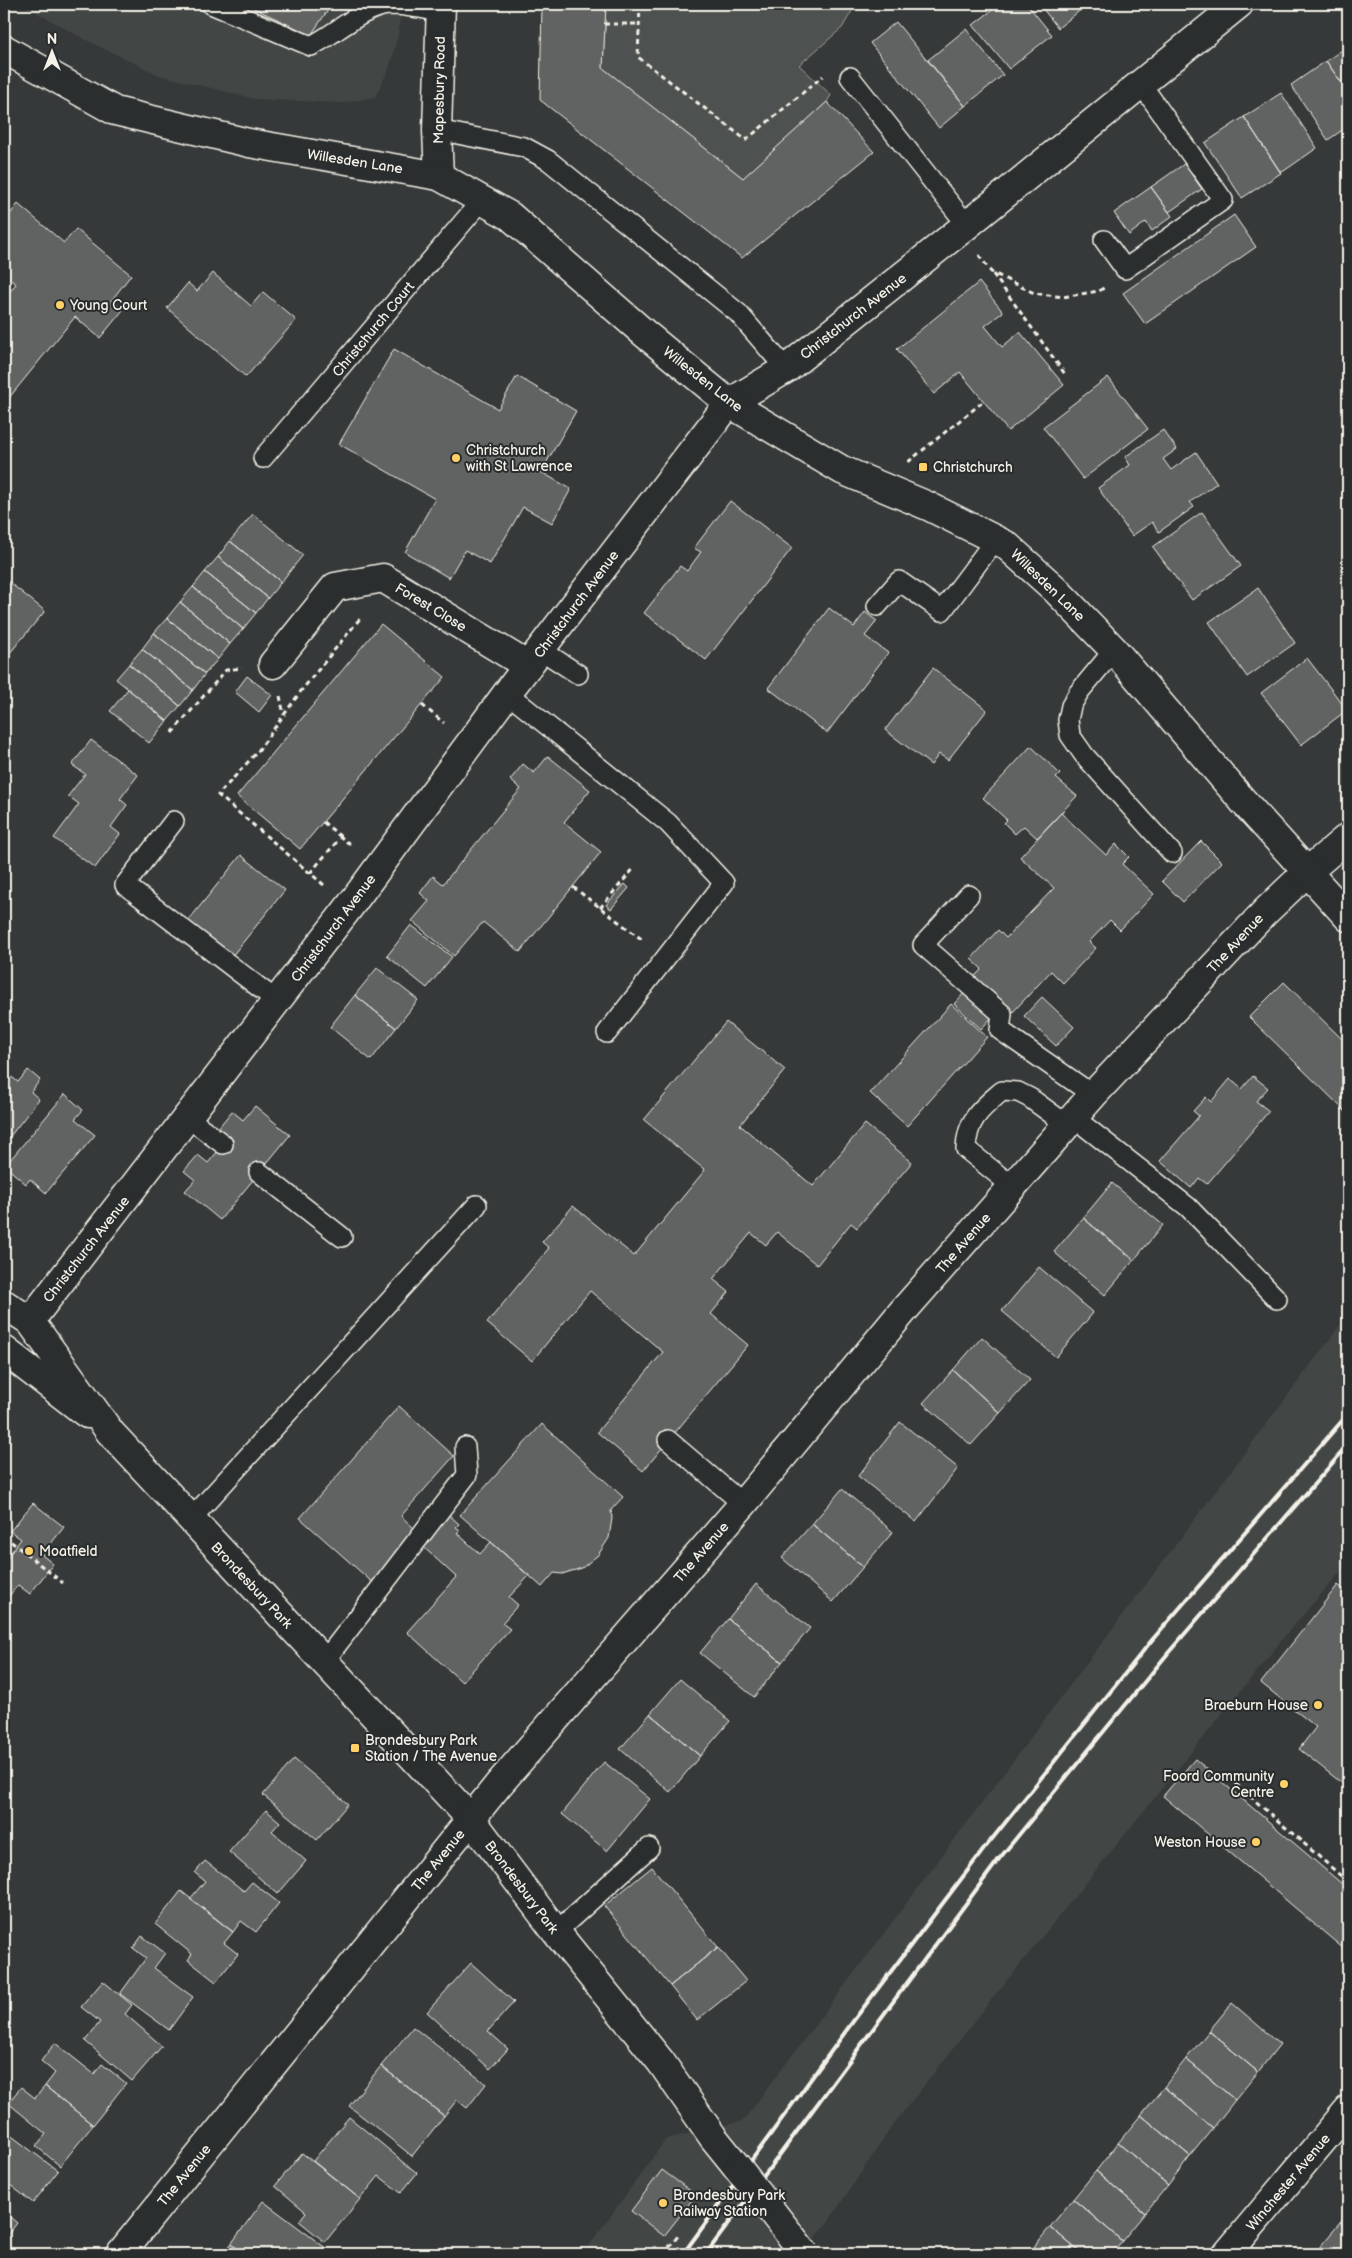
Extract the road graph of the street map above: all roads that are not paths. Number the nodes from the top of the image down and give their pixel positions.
1 (211, 4) edge
2 (1239, 4) edge
3 (441, 8) edge
4 (4, 49) edge
5 (850, 77) road end
6 (1141, 84) junction
7 (437, 130) junction
8 (440, 176) junction
9 (482, 200) junction
10 (964, 228) junction
11 (1104, 240) dead end
12 (786, 368) junction
13 (729, 403) junction
14 (263, 458) dead end
15 (995, 540) junction
16 (877, 606) dead end
17 (1114, 650) junction
18 (535, 658) junction
19 (273, 664) road end
20 (578, 674) dead end
21 (507, 693) junction
22 (174, 821) dead end
23 (1348, 837) edge
24 (1172, 853) dead end
25 (1307, 872) junction
26 (969, 895) dead end
27 (1348, 917) edge
28 (277, 1001) junction
29 (607, 1033) dead end
30 (1093, 1095) junction
31 (187, 1117) junction
32 (1070, 1121) junction
33 (223, 1144) dead end
34 (259, 1172) dead end
35 (1012, 1186) junction
36 (477, 1205) dead end
37 (342, 1237) dead end
38 (1277, 1299) dead end
39 (4, 1304) edge
40 (30, 1321) junction
41 (4, 1350) edge
42 (110, 1432) junction
43 (668, 1440) dead end
44 (465, 1447) dead end
45 (743, 1504) junction
46 (191, 1519) junction
47 (323, 1663) junction
48 (471, 1819) junction
49 (649, 1848) dead end
50 (556, 1932) junction
51 (1348, 2110) edge
52 (120, 2254) edge
53 (805, 2254) edge
54 (1227, 2254) edge

1 - 3 lane
2 - 6 street, Christchurch Avenue
3 - 7 street, Mapesbury Road
4 - 8 street, Willesden Lane
5 - 10 lane
6 - 10 street, Christchurch Avenue
6 - 11 lane
7 - 8 street, Mapesbury Road
7 - 12 lane
8 - 9 street, Willesden Lane
9 - 13 street, Willesden Lane
9 - 14 lane, Christchurch Court
10 - 12 street, Christchurch Avenue
12 - 13 street, Christchurch Avenue
13 - 15 street, Willesden Lane
13 - 18 street, Christchurch Avenue
15 - 16 lane
15 - 17 street, Willesden Lane
17 - 24 lane
17 - 25 street, Willesden Lane
18 - 19 street, Forest Close
18 - 20 lane
18 - 21 street, Christchurch Avenue
21 - 28 street, Christchurch Avenue
21 - 29 lane
22 - 28 lane
23 - 25 street, The Avenue
25 - 27 street, Willesden Lane
25 - 30 street, The Avenue
26 - 30 lane
28 - 31 street, Christchurch Avenue
30 - 32 street, The Avenue
31 - 33 lane
31 - 40 street, Christchurch Avenue
32 - 35 street, The Avenue
32 - 35 lane
32 - 38 lane
34 - 37 lane
35 - 45 street, The Avenue
36 - 46 lane
39 - 40 street, Brondesbury Park
40 - 42 street, Brondesbury Park
41 - 42 street, Brondesbury Park
42 - 46 street, Brondesbury Park
43 - 45 lane
44 - 47 lane
45 - 48 street, The Avenue
46 - 47 street, Brondesbury Park
47 - 48 street, Brondesbury Park
48 - 50 street, Brondesbury Park
48 - 52 street, The Avenue
49 - 50 lane
50 - 53 street, Brondesbury Park, bridge
51 - 54 street, Winchester Avenue

